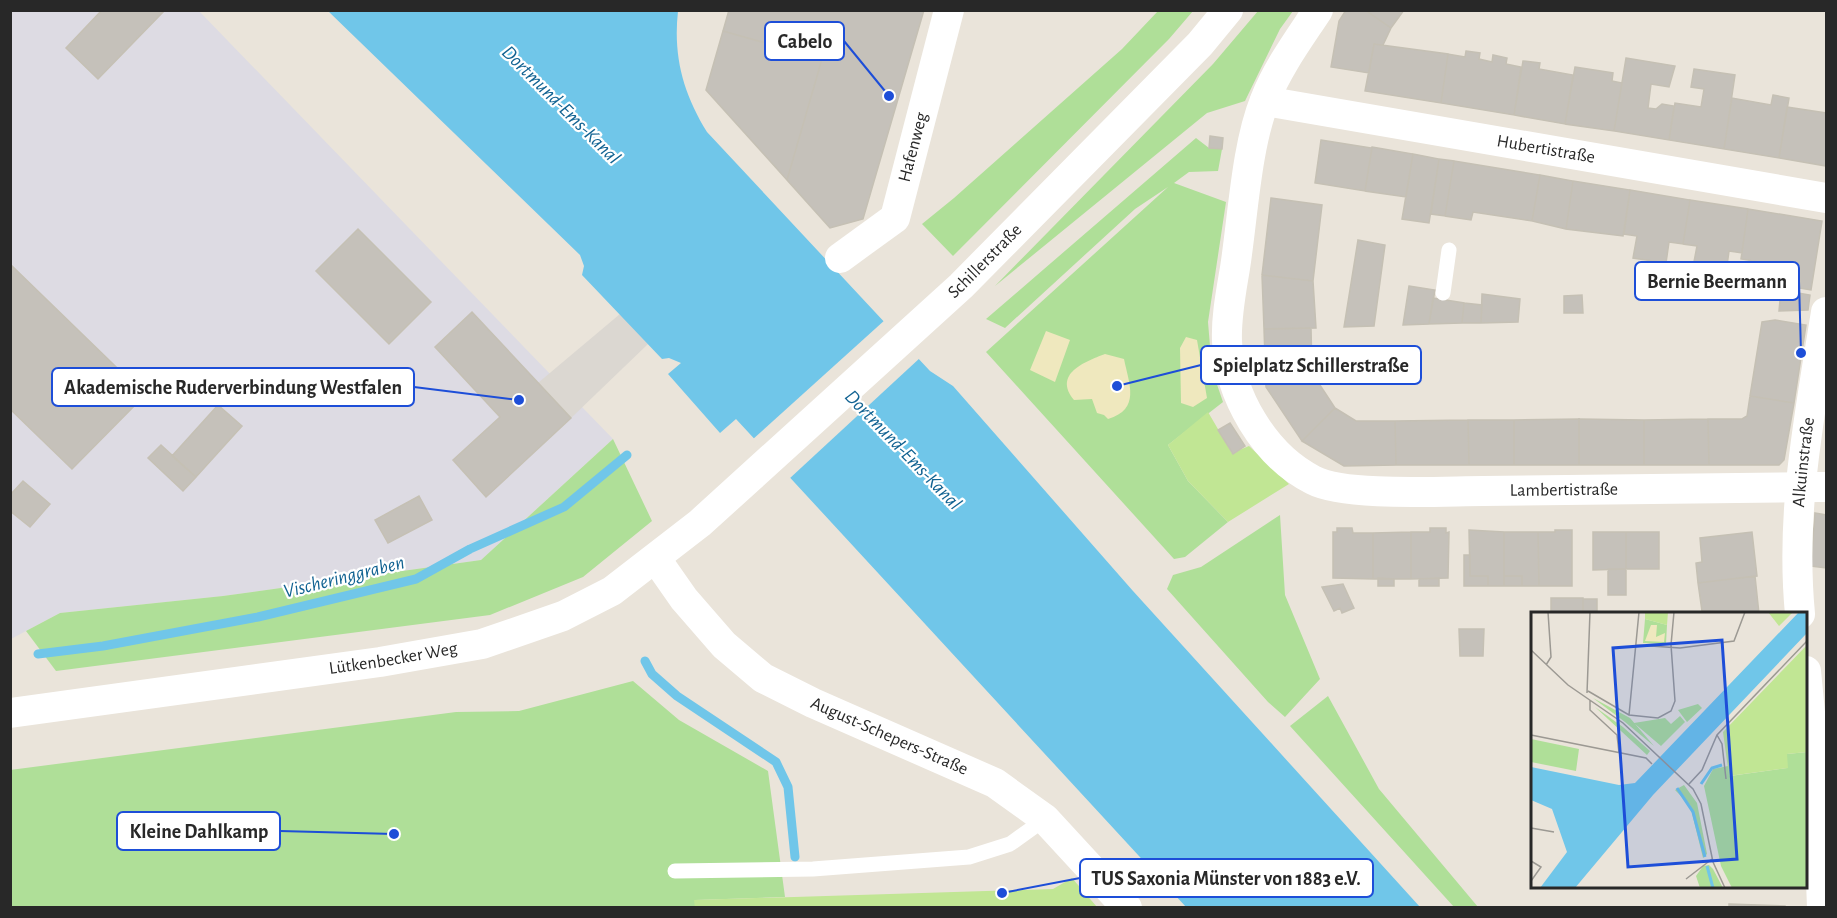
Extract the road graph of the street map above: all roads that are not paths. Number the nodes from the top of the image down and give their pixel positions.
1 (949, 10) edge
2 (1228, 10) edge
3 (1318, 10) edge
4 (1264, 101) junction
5 (1827, 198) edge
6 (1449, 250) dead end
7 (840, 258) dead end
8 (1443, 293) dead end
9 (1827, 312) edge
10 (1813, 487) edge
11 (728, 497) joint
12 (657, 559) junction
13 (1800, 612) edge
14 (1807, 681) edge
15 (13, 707) edge
16 (1045, 819) junction
17 (675, 871) dead end
18 (1127, 908) edge
19 (1822, 908) edge

1 - 7 street, Hafenweg
2 - 11 street, Schillerstraße
3 - 4 street
4 - 5 street, Hubertistraße
4 - 10 street, Lambertistraße
6 - 8 lane
9 - 10 street, Alkuinstraße
10 - 13 street, Alkuinstraße
11 - 12 street, Lütkenbecker Weg
12 - 15 street, Lütkenbecker Weg
12 - 16 street, August-Schepers-Straße
14 - 19 street
16 - 17 lane
16 - 18 street, August-Schepers-Straße

